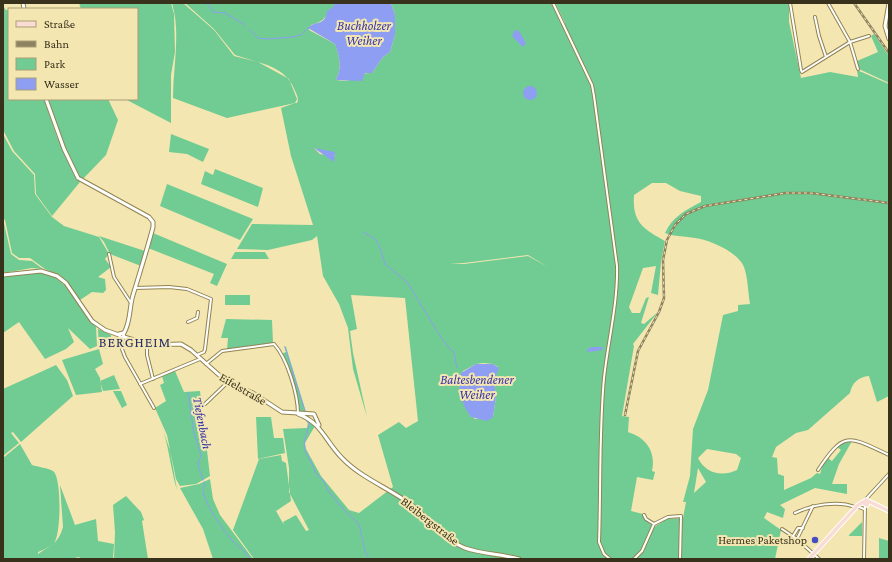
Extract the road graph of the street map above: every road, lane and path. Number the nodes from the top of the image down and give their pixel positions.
1 (553, 3) edge
2 (790, 3) edge
3 (828, 3) edge
4 (889, 3) edge
5 (815, 17) dead end
6 (869, 36) dead end
7 (889, 39) edge
8 (850, 42) junction
9 (826, 57) junction
10 (858, 69) dead end
11 (46, 100) edge
12 (110, 254) dead end
13 (3, 275) edge
14 (135, 288) junction
15 (132, 303) junction
16 (198, 312) dead end
17 (188, 322) dead end
18 (124, 337) junction
19 (147, 344) junction
20 (197, 355) junction
21 (200, 359) junction
22 (206, 364) junction
23 (153, 379) junction
24 (228, 383) junction
25 (140, 384) junction
26 (205, 404) dead end
27 (154, 408) dead end
28 (308, 413) junction
29 (298, 414) junction
30 (306, 417) junction
31 (318, 421) junction
32 (313, 422) junction
33 (319, 426) junction
34 (889, 455) edge
35 (818, 470) dead end
36 (889, 474) edge
37 (871, 494) junction
38 (874, 503) junction
39 (866, 504) junction
40 (813, 506) junction
41 (858, 507) junction
42 (889, 511) edge
43 (795, 513) dead end
44 (644, 515) dead end
45 (654, 524) junction
46 (803, 528) junction
47 (782, 529) dead end
48 (793, 536) junction
49 (797, 540) junction
50 (814, 554) junction
51 (519, 559) edge
52 (610, 559) edge
53 (634, 559) edge
54 (680, 559) edge
55 (809, 559) edge
56 (819, 559) edge
57 (864, 559) edge

1 - 52 street
2 - 9 street
3 - 8 street
4 - 7 street
5 - 9 street
6 - 8 street
8 - 9 street
8 - 10 street
11 - 14 street
12 - 15 street
13 - 18 street
14 - 15 street
14 - 20 street
15 - 18 street
16 - 17 street
18 - 19 street, Eifelstraße
18 - 25 street
19 - 20 street, Eifelstraße
19 - 23 street
20 - 21 street, Eifelstraße
21 - 22 street, Eifelstraße
21 - 23 street
22 - 24 street, Eifelstraße
22 - 29 street
23 - 25 street
24 - 26 street
24 - 29 street, Eifelstraße
25 - 27 street
28 - 29 street
28 - 30 street
28 - 31 street
29 - 30 street, Bleibergstraße
30 - 32 street, Bleibergstraße
31 - 32 street
31 - 33 street, Bleibergstraße
32 - 33 street, Bleibergstraße
33 - 51 street, Bleibergstraße
34 - 35 street
36 - 37 street
37 - 38 street
37 - 39 street
38 - 39 main road
38 - 42 main road
39 - 41 main road
39 - 41 street
39 - 57 street
40 - 41 street
40 - 43 street
40 - 46 street
41 - 50 main road
44 - 45 street
45 - 53 street
45 - 54 street
46 - 48 street
46 - 49 street
47 - 48 street
48 - 49 street
49 - 50 street
50 - 55 main road
50 - 56 street

